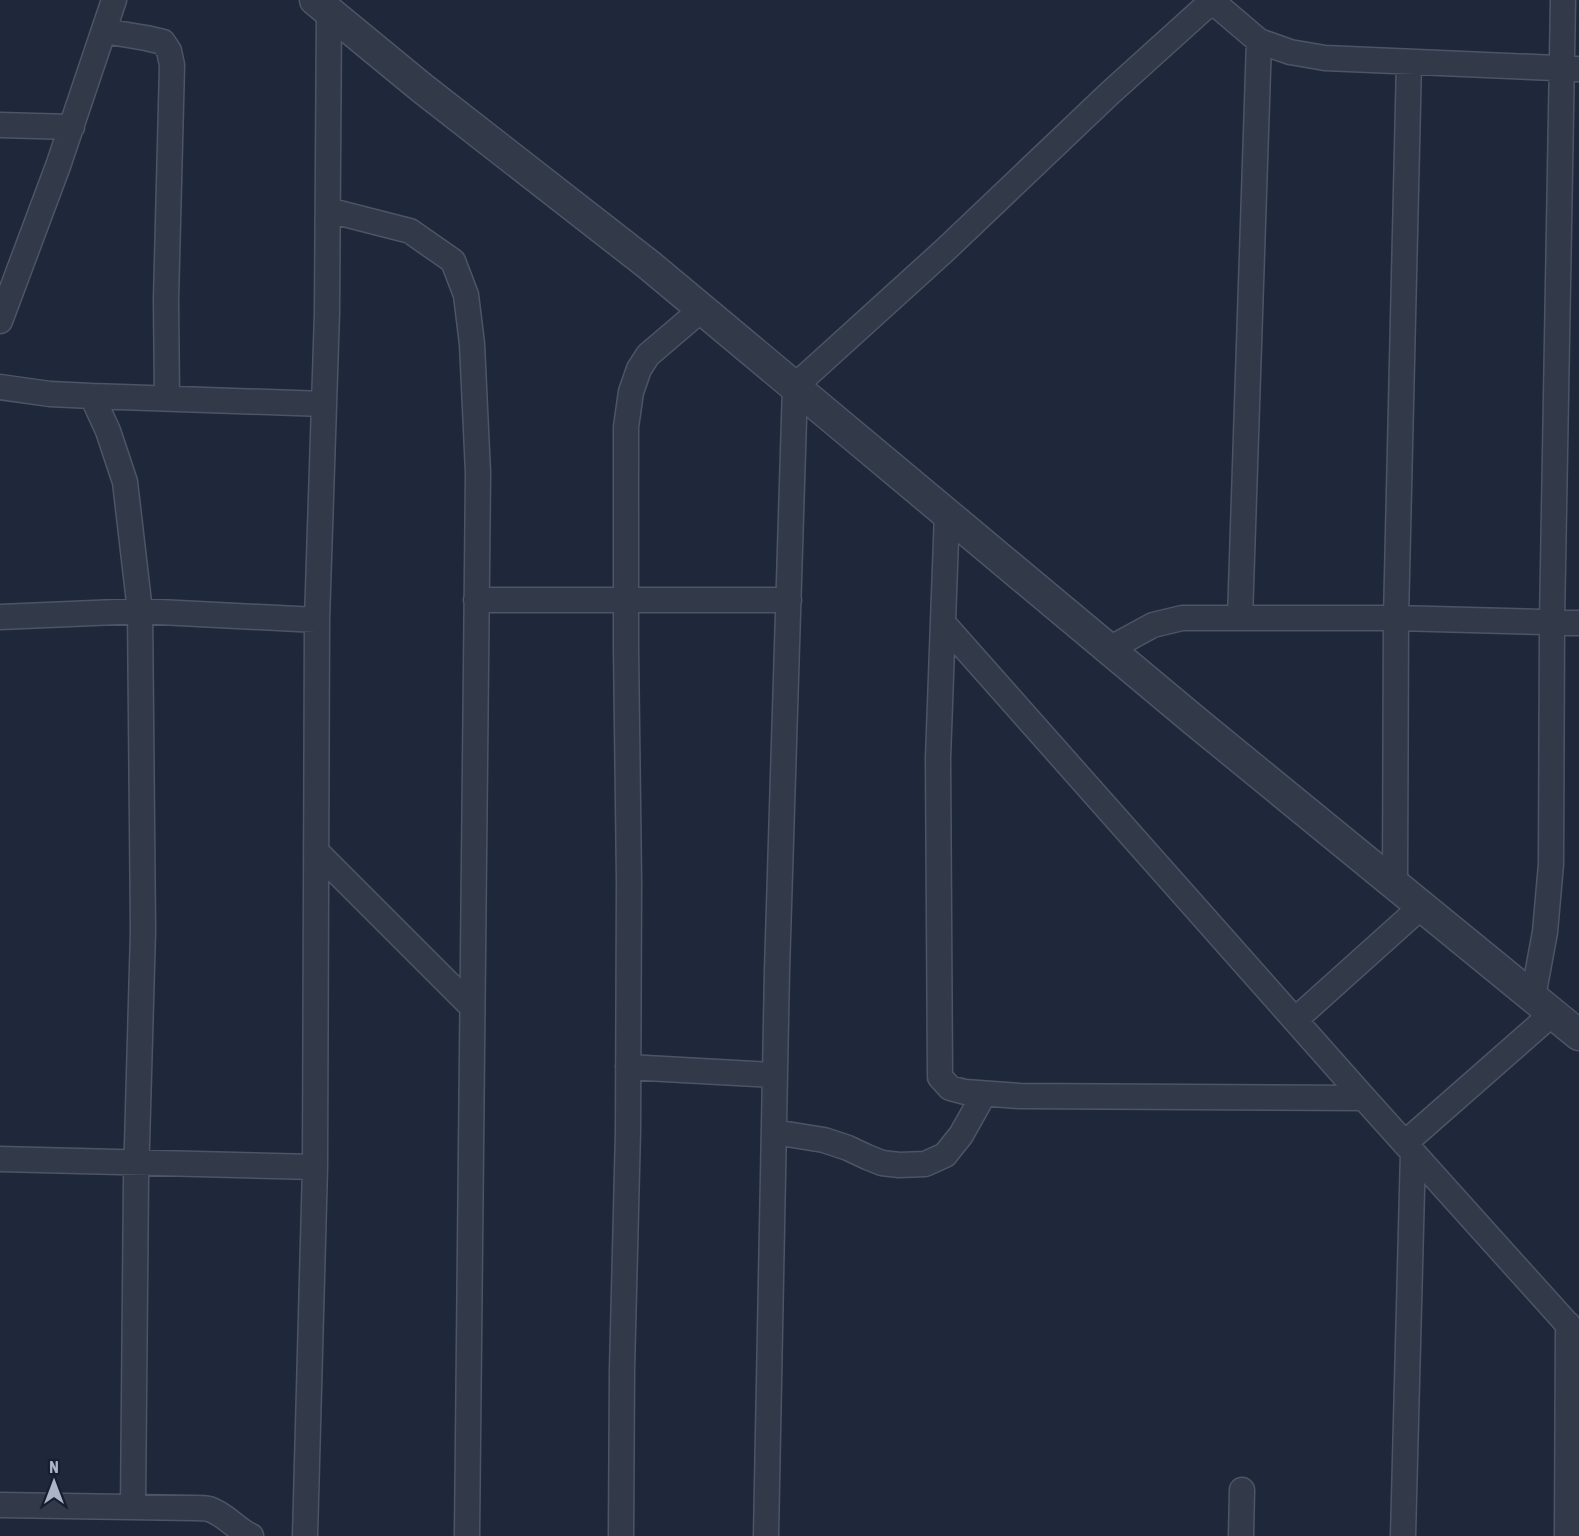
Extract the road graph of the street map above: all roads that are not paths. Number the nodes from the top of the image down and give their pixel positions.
1 (114, 0) edge
2 (1563, 0) edge
3 (1213, 1) edge
4 (322, 6) edge
5 (104, 32) junction
6 (1259, 41) junction
7 (1408, 62) junction
8 (1571, 68) edge
9 (0, 125) edge
10 (72, 127) junction
11 (328, 210) junction
12 (11, 263) edge
13 (702, 309) junction
14 (0, 321) edge
15 (795, 386) junction
16 (0, 387) edge
17 (92, 396) junction
18 (166, 398) junction
19 (324, 404) junction
20 (947, 512) junction
21 (477, 600) junction
22 (789, 600) junction
23 (626, 601) junction
24 (140, 611) junction
25 (0, 617) edge
26 (1240, 618) junction
27 (1396, 618) junction
28 (317, 621) junction
29 (1552, 622) junction
30 (943, 623) junction
31 (1579, 623) edge
32 (1109, 649) junction
33 (316, 851) junction
34 (1395, 884) junction
35 (1422, 906) junction
36 (1543, 1005) junction
37 (472, 1007) junction
38 (1295, 1020) junction
39 (1579, 1035) edge
40 (628, 1067) junction
41 (775, 1075) junction
42 (984, 1094) junction
43 (1364, 1098) junction
44 (774, 1132) junction
45 (1409, 1147) junction
46 (0, 1159) edge
47 (137, 1162) junction
48 (315, 1167) junction
49 (1573, 1331) edge
50 (1242, 1490) dead end
51 (0, 1505) edge
52 (133, 1507) junction
53 (251, 1536) edge
54 (304, 1536) edge
55 (467, 1536) edge
56 (621, 1536) edge
57 (766, 1536) edge
58 (1241, 1536) edge
59 (1402, 1536) edge
60 (1567, 1536) edge

1 - 5 street
2 - 8 street
3 - 6 street
3 - 15 street
4 - 11 street
4 - 13 street
5 - 10 street
5 - 18 street
6 - 7 street
6 - 26 street
7 - 8 street
7 - 27 street
8 - 29 street
9 - 10 street
10 - 12 street
11 - 19 street
11 - 21 street
12 - 14 street
13 - 15 street
13 - 23 street
15 - 20 street
15 - 22 street
16 - 17 street
17 - 18 street
17 - 24 street
18 - 19 street
19 - 28 street
20 - 30 street
20 - 32 street
21 - 23 street
21 - 37 street
22 - 23 street
22 - 41 street
23 - 40 street
24 - 25 street
24 - 28 street
24 - 47 street
26 - 27 street
26 - 32 street
27 - 29 street
27 - 34 street
28 - 33 street
29 - 31 street
29 - 36 street
30 - 38 street
30 - 42 street
32 - 34 street
33 - 37 street
33 - 48 street
34 - 35 street
35 - 36 street
35 - 38 street
36 - 39 street
36 - 45 street
37 - 55 street
38 - 43 street
40 - 41 street
40 - 56 street
41 - 44 street
42 - 43 street
42 - 44 street
43 - 45 street
44 - 57 street
45 - 49 street
45 - 59 street
46 - 47 street
47 - 48 street
47 - 52 street
48 - 54 street
49 - 60 street
50 - 58 street
51 - 52 street
52 - 53 street

